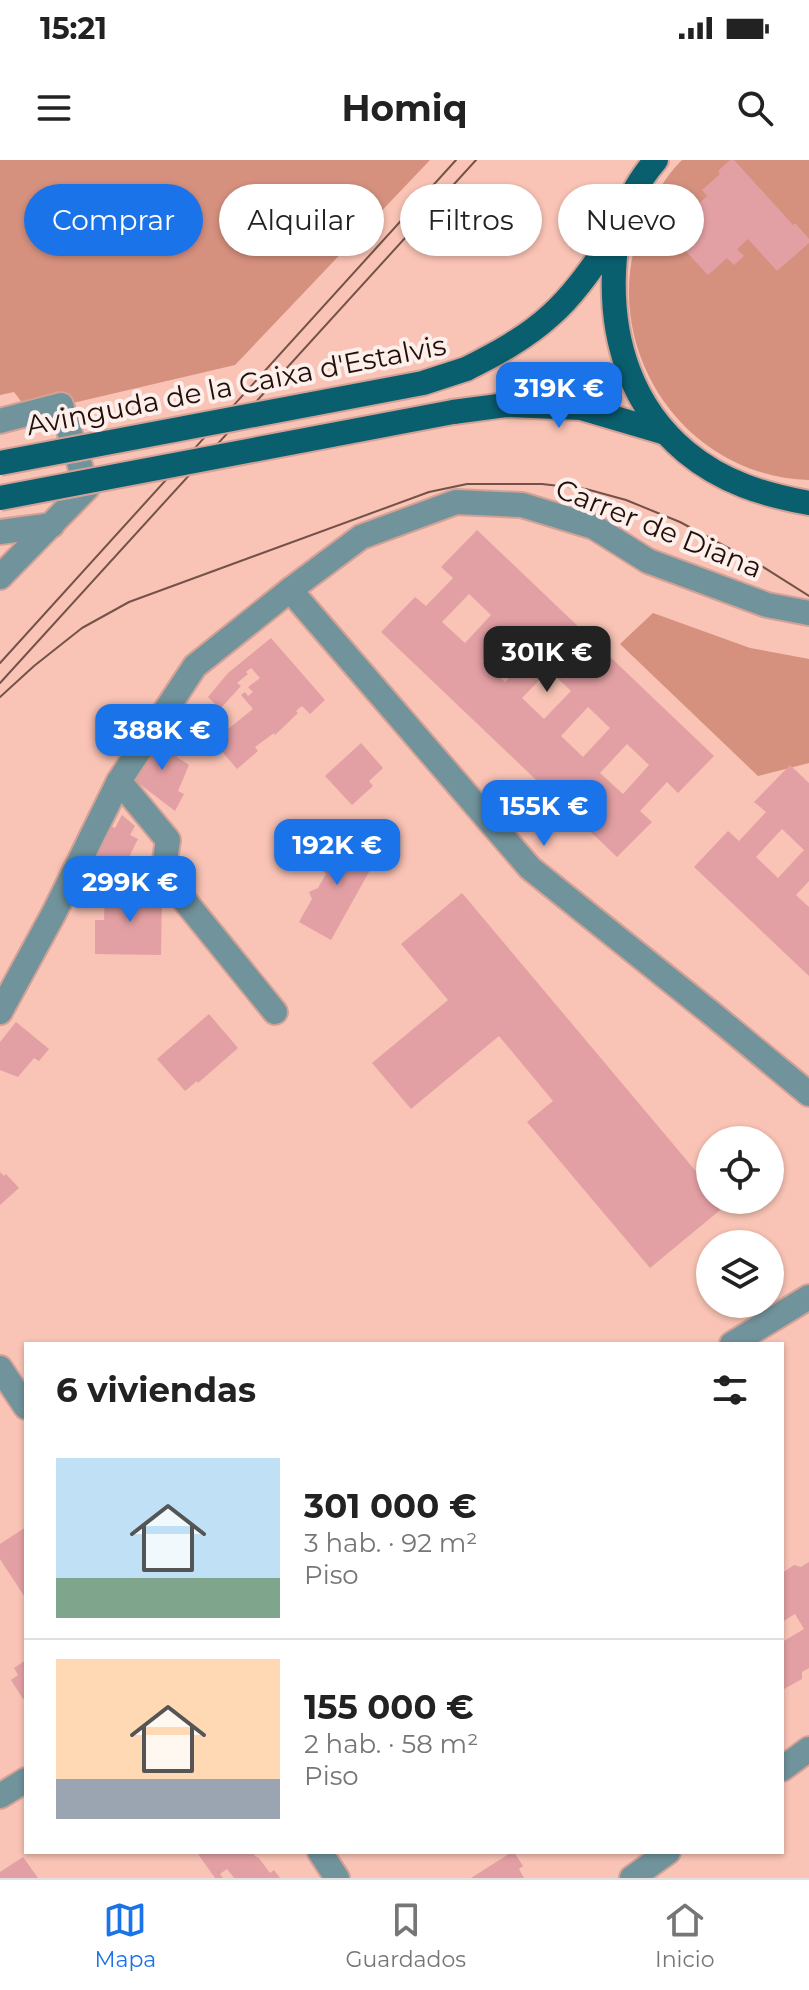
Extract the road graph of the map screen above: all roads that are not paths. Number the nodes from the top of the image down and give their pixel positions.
1 (656, 160) edge
2 (639, 184) edge
3 (600, 256) edge
4 (616, 256) edge
5 (0, 421) edge
6 (666, 433) junction
7 (0, 463) edge
8 (0, 498) edge
9 (805, 506) edge
10 (52, 525) junction
11 (0, 532) edge
12 (3, 564) edge
13 (290, 590) junction
14 (809, 613) edge
15 (119, 781) junction
16 (0, 1012) edge
17 (275, 1012) dead end
18 (809, 1094) edge
19 (809, 1297) edge
20 (735, 1342) edge
21 (0, 1368) edge
22 (24, 1404) edge
23 (809, 1749) edge
24 (784, 1768) edge
25 (24, 1781) edge
26 (0, 1796) edge
27 (321, 1854) edge
28 (665, 1854) edge
29 (337, 1878) edge
30 (632, 1878) edge

1 - 2 main road
3 - 7 main road, Avinguda de la Caixa d'Estalvis, bridge
4 - 6 main road
5 - 10 street, Avinguda de la Caixa d'Estalvis
6 - 8 main road, bridge
6 - 9 main road
10 - 11 street
10 - 12 street
13 - 14 street, Carrer de Diana
13 - 15 street, Carrer de Diana
13 - 18 street
15 - 16 street, Carrer de Diana
15 - 17 street
19 - 20 street
21 - 22 street
23 - 24 street
25 - 26 street
27 - 29 street
28 - 30 street

